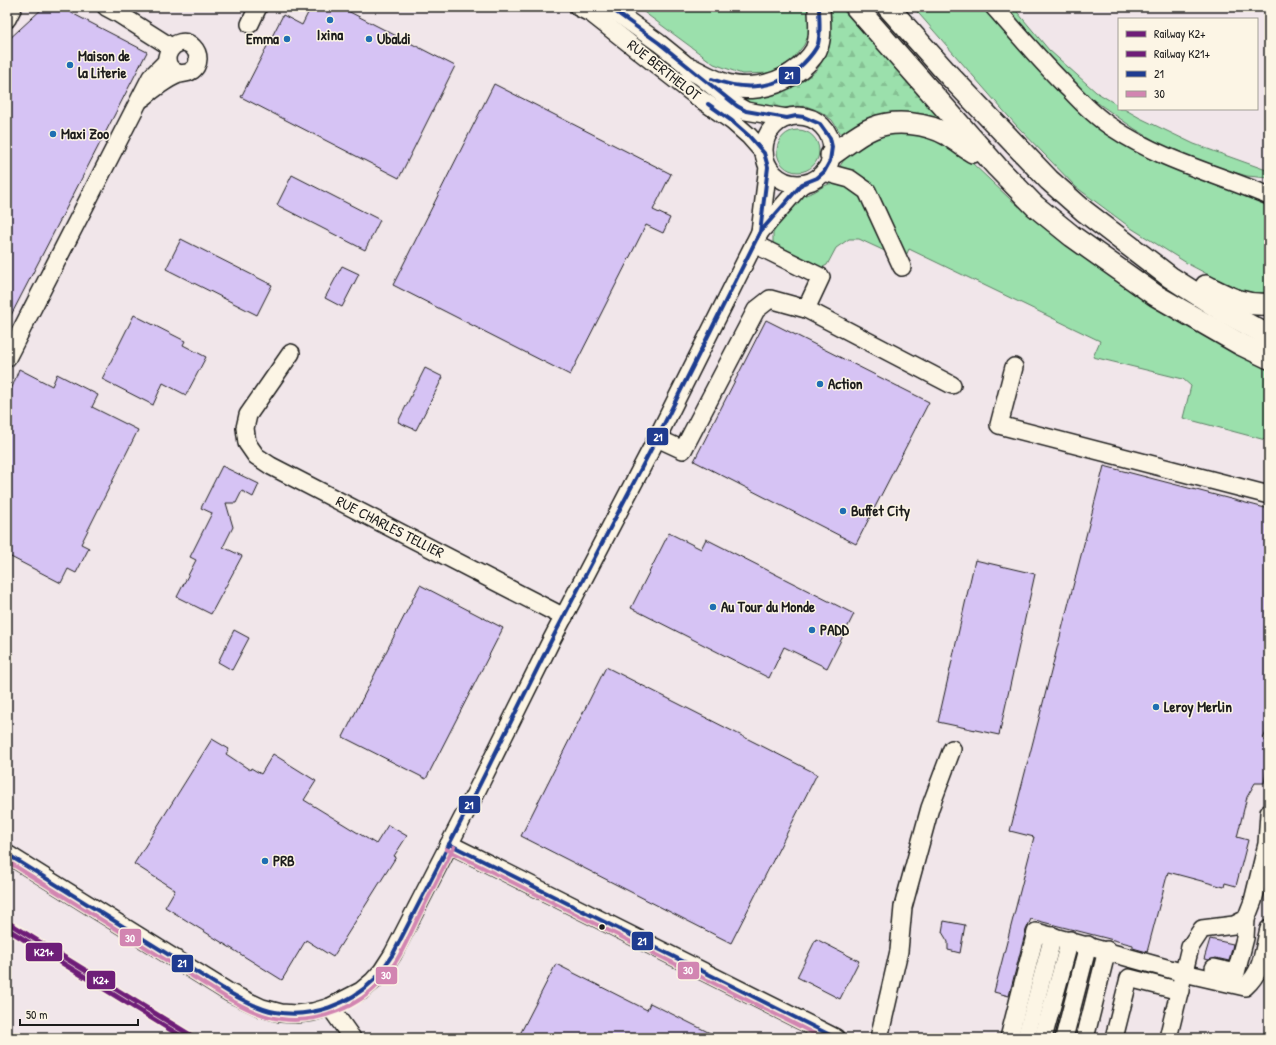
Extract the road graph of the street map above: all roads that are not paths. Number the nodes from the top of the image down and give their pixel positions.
1 (13, 7) edge
2 (258, 7) edge
3 (578, 7) edge
4 (610, 7) edge
5 (819, 7) edge
6 (856, 7) edge
7 (888, 7) edge
8 (994, 7) edge
9 (116, 9) edge
10 (7, 19) edge
11 (250, 24) dead end
12 (169, 54) junction
13 (691, 69) junction
14 (180, 74) junction
15 (140, 101) junction
16 (787, 118) junction
17 (766, 160) junction
18 (828, 164) junction
19 (997, 167) junction
20 (802, 184) junction
21 (1269, 184) edge
22 (1245, 186) junction
23 (1269, 196) edge
24 (1101, 223) junction
25 (757, 238) junction
26 (902, 267) dead end
27 (1269, 304) edge
28 (806, 309) junction
29 (1269, 336) edge
30 (291, 353) dead end
31 (7, 358) edge
32 (1269, 358) edge
33 (1014, 367) dead end
34 (952, 385) dead end
35 (657, 438) junction
36 (1269, 494) edge
37 (564, 616) junction
38 (952, 749) dead end
39 (1269, 813) edge
40 (449, 844) junction
41 (7, 854) edge
42 (1246, 919) junction
43 (1269, 929) edge
44 (1053, 936) junction
45 (1070, 940) junction
46 (1088, 945) junction
47 (1107, 950) junction
48 (1185, 967) junction
49 (1180, 991) junction
50 (330, 1008) junction
51 (352, 1038) edge
52 (836, 1038) edge
53 (879, 1038) edge
54 (1009, 1038) edge
55 (1026, 1038) edge
56 (1044, 1038) edge
57 (1064, 1038) edge
58 (1085, 1038) edge
59 (1114, 1038) edge
60 (1168, 1038) edge

1 - 10 street
2 - 11 street
3 - 17 street, RUE BERTHELOT
4 - 13 street, RUE BERTHELOT
5 - 13 main road
6 - 19 main road
7 - 24 main road
8 - 22 street
9 - 12 street
12 - 14 street
12 - 14 street
12 - 15 street
13 - 16 street, RUE BERTHELOT
14 - 15 street
15 - 31 street
16 - 17 street
16 - 18 street
17 - 20 street
17 - 25 street
18 - 19 main road
18 - 20 street
18 - 26 street
19 - 32 main road
20 - 25 street
21 - 22 street
22 - 23 street
24 - 27 main road
24 - 29 main road
25 - 28 street
25 - 35 street
28 - 34 street
28 - 35 street
30 - 37 street, RUE CHARLES TELLIER
33 - 36 street
35 - 37 street
37 - 40 street
38 - 53 street
39 - 42 street
40 - 50 street
40 - 52 street
41 - 50 street
42 - 48 street
42 - 48 street
43 - 48 street
44 - 45 street
44 - 54 street
44 - 55 street
45 - 46 street
45 - 56 street
46 - 47 street
46 - 57 street
47 - 48 street
47 - 58 street
48 - 49 street
49 - 59 street
49 - 60 street
50 - 51 street

